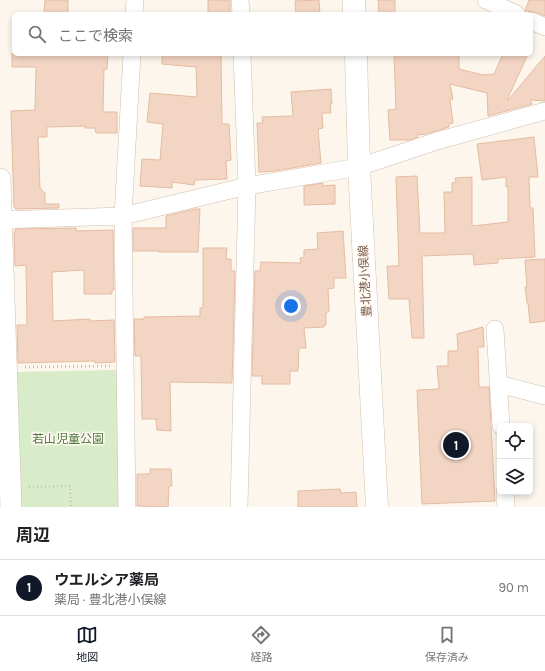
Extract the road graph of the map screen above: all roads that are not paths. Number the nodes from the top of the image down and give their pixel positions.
1 (135, 0) edge
2 (240, 0) edge
3 (354, 0) edge
4 (486, 0) edge
5 (134, 12) edge
6 (241, 12) edge
7 (354, 12) edge
8 (512, 12) edge
9 (533, 22) edge
10 (545, 27) edge
11 (132, 56) edge
12 (242, 56) edge
13 (356, 56) edge
14 (545, 111) edge
15 (359, 167) junction
16 (0, 179) edge
17 (247, 186) junction
18 (123, 216) junction
19 (1, 220) edge
20 (495, 329) dead end
21 (498, 384) junction
22 (545, 396) edge
23 (501, 423) edge
24 (505, 495) edge
25 (11, 497) edge
26 (127, 507) edge
27 (239, 507) edge
28 (377, 507) edge
29 (506, 507) edge

1 - 5 street
2 - 6 street
3 - 7 main road
4 - 8 street
9 - 10 street
11 - 18 street
12 - 17 street
13 - 15 main road, 豊北港小俣線
14 - 15 street
15 - 17 street
15 - 28 main road, 豊北港小俣線
16 - 19 street
17 - 18 street
17 - 27 street
18 - 19 street
18 - 26 street
19 - 25 street
20 - 21 street
21 - 22 street
21 - 23 street
24 - 29 street

